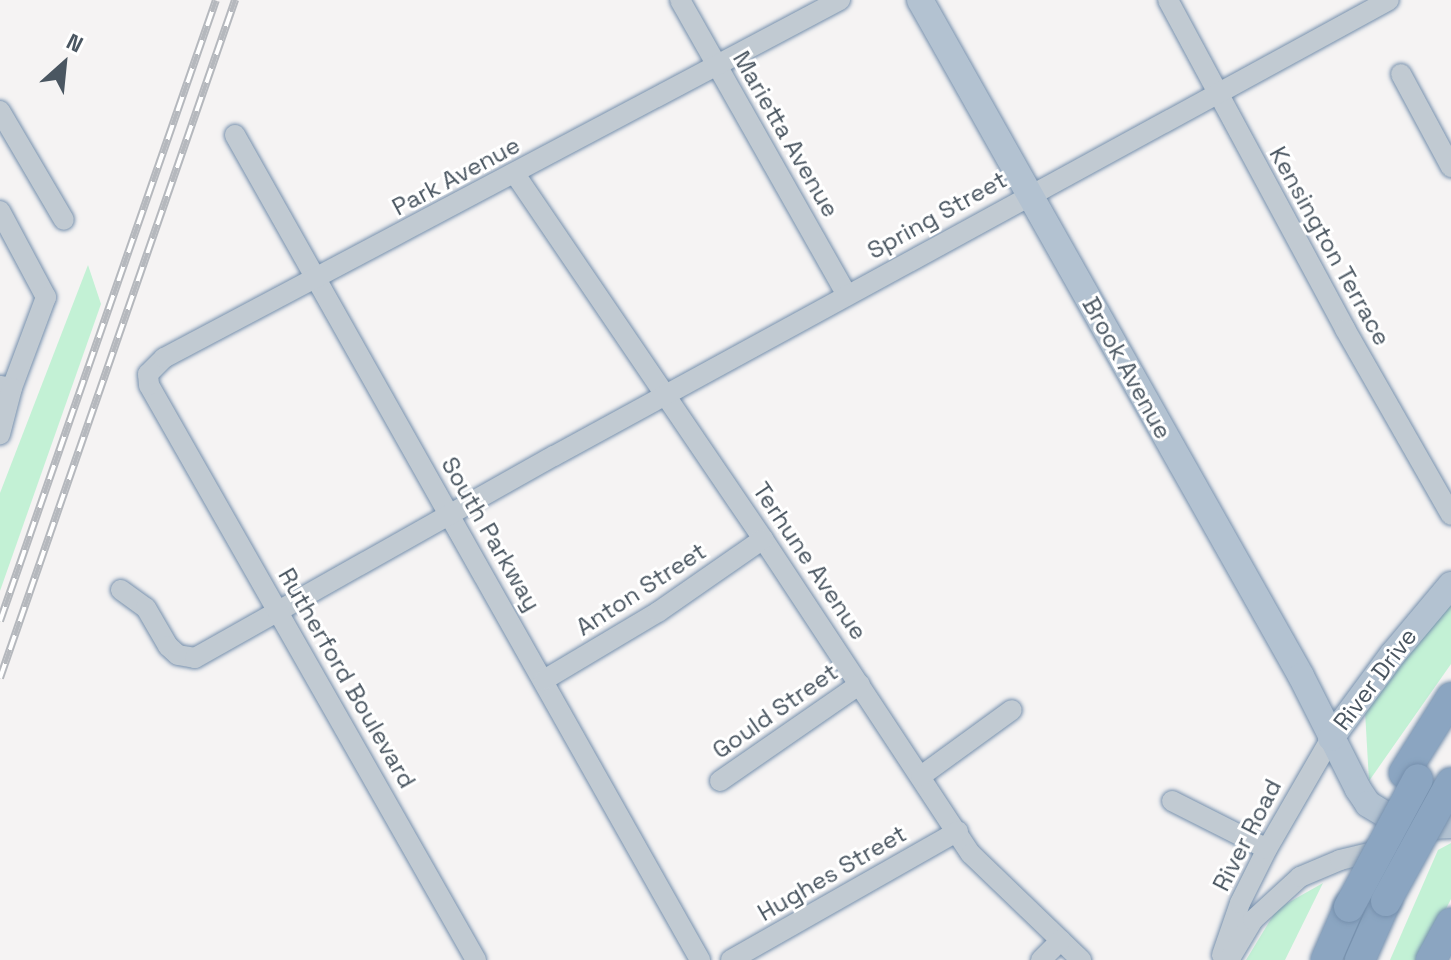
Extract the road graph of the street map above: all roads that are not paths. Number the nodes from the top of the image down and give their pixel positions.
1 (680, 0) edge
2 (840, 0) edge
3 (920, 0) edge
4 (1168, 0) edge
5 (1389, 0) edge
6 (717, 66) junction
7 (1401, 74) dead end
8 (1218, 92) junction
9 (0, 111) edge
10 (235, 135) dead end
11 (1445, 142) edge
12 (1451, 167) edge
13 (515, 174) junction
14 (1029, 194) junction
15 (0, 211) edge
16 (64, 220) dead end
17 (314, 278) junction
18 (847, 295) junction
19 (6, 387) edge
20 (667, 394) junction
21 (171, 423) joint
22 (0, 434) edge
23 (450, 515) junction
24 (1451, 515) edge
25 (763, 539) junction
26 (1451, 585) edge
27 (121, 590) dead end
28 (279, 611) junction
29 (1301, 676) junction
30 (544, 680) junction
31 (1370, 683) junction
32 (860, 684) junction
33 (1451, 698) edge
34 (1012, 710) dead end
35 (1451, 730) edge
36 (1331, 738) junction
37 (921, 776) junction
38 (1411, 776) junction
39 (720, 781) dead end
40 (1451, 783) edge
41 (1358, 789) junction
42 (1172, 801) dead end
43 (1451, 825) edge
44 (958, 831) junction
45 (1451, 833) edge
46 (1267, 849) junction
47 (1451, 923) edge
48 (1061, 940) junction
49 (476, 960) edge
50 (700, 960) edge
51 (731, 960) edge
52 (1041, 960) edge
53 (1081, 960) edge
54 (1221, 960) edge
55 (1229, 960) edge
56 (1326, 960) edge
57 (1360, 960) edge
58 (1431, 960) edge

1 - 6 street, Marietta Avenue
2 - 6 street, Park Avenue
3 - 14 main road, Brook Avenue
4 - 8 street, Kensington Terrace
5 - 8 street, Spring Street
6 - 13 street, Park Avenue
6 - 18 street, Marietta Avenue
7 - 11 street
8 - 14 street, Spring Street
8 - 24 street, Kensington Terrace
9 - 16 street
10 - 17 street, South Parkway
11 - 12 street
13 - 17 street, Park Avenue
13 - 20 street, Terhune Avenue
14 - 18 street, Spring Street
14 - 29 main road, Brook Avenue
15 - 19 street
17 - 21 street, Park Avenue
17 - 23 street, South Parkway
18 - 20 street, Spring Street
19 - 22 street
20 - 23 street, Spring Street
20 - 25 street, Terhune Avenue
21 - 28 street, Rutherford Boulevard
23 - 28 street, Spring Street
23 - 30 street, South Parkway
25 - 30 street, Anton Street
25 - 32 street, Terhune Avenue
26 - 31 main road, River Drive
27 - 28 street, Spring Street
28 - 49 street, Rutherford Boulevard
29 - 31 main road
29 - 36 main road, Brook Avenue
30 - 50 street, South Parkway
31 - 36 main road, River Drive
31 - 41 main road
32 - 37 street, Terhune Avenue
32 - 39 street, Gould Street
33 - 38 highway
34 - 37 street
35 - 38 highway
36 - 41 main road, Brook Avenue
36 - 46 street, River Road
37 - 44 street, Terhune Avenue
38 - 56 highway, bridge
40 - 57 highway, bridge
41 - 43 main road, Brook Avenue
42 - 46 street
44 - 48 street, Terhune Avenue
44 - 51 street, Hughes Street
45 - 55 street
46 - 54 street, River Road
47 - 58 highway
48 - 52 street
48 - 53 street, Terhune Avenue

